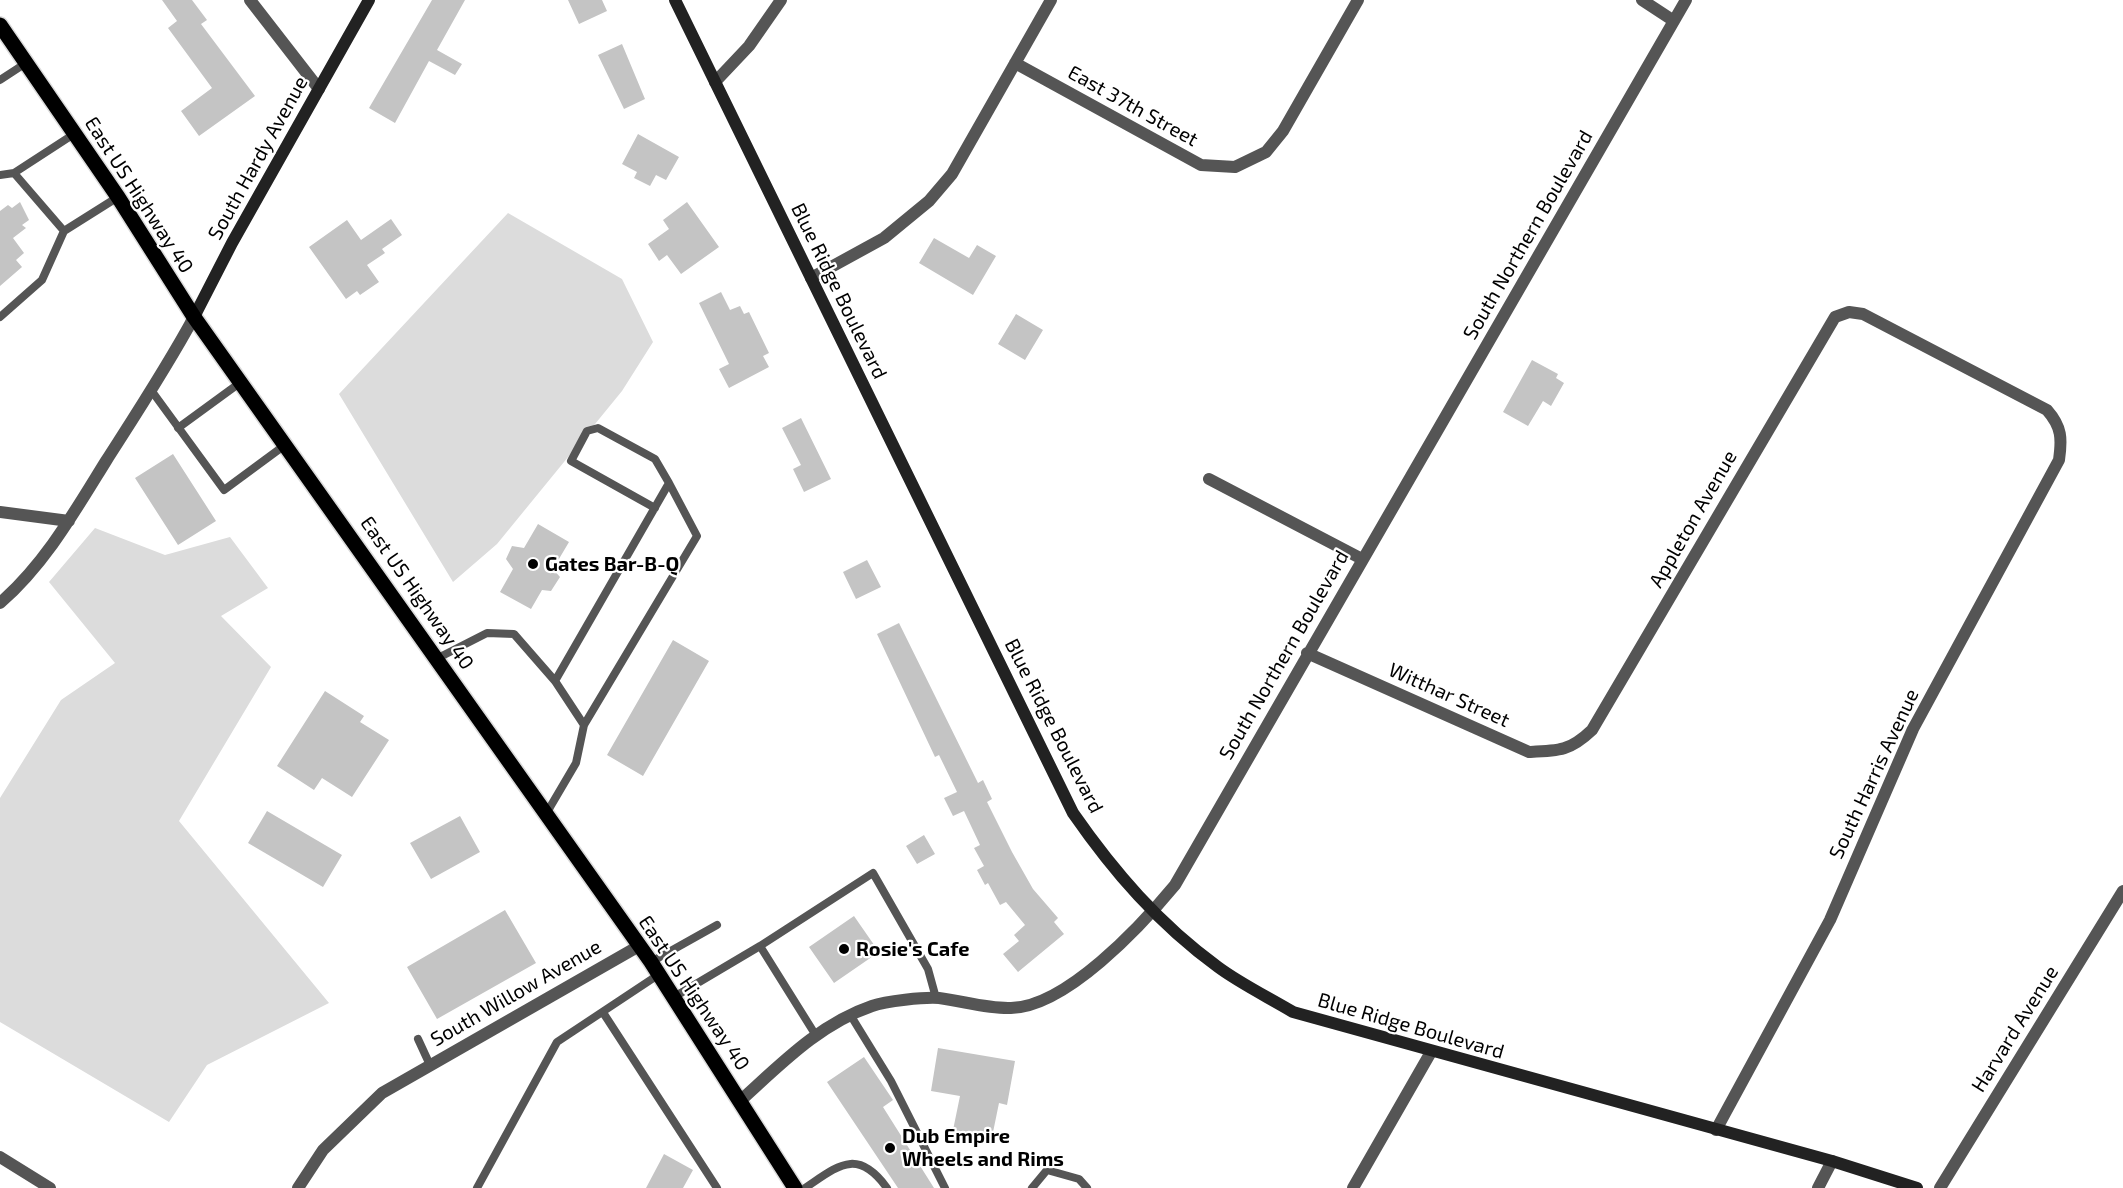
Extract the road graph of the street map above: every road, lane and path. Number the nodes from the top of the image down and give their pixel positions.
1 (250, 0) edge
2 (369, 0) edge
3 (675, 0) edge
4 (781, 0) edge
5 (1051, 0) edge
6 (1358, 0) edge
7 (1642, 0) edge
8 (1686, 0) edge
9 (1674, 21) junction
10 (0, 25) edge
11 (26, 63) junction
12 (1015, 63) junction
13 (0, 80) edge
14 (715, 82) junction
15 (319, 89) junction
16 (74, 134) junction
17 (14, 173) junction
18 (0, 175) edge
19 (118, 197) junction
20 (64, 231) junction
21 (811, 278) junction
22 (0, 317) edge
23 (194, 317) junction
24 (241, 382) junction
25 (151, 390) junction
26 (178, 428) junction
27 (2061, 434) joint
28 (285, 445) junction
29 (1209, 479) dead end
30 (669, 483) junction
31 (655, 508) junction
32 (0, 512) edge
33 (69, 520) junction
34 (1362, 559) junction
35 (0, 603) edge
36 (1307, 653) junction
37 (438, 658) junction
38 (555, 681) junction
39 (584, 725) junction
40 (1578, 743) joint
41 (546, 814) junction
42 (2123, 891) edge
43 (1152, 912) junction
44 (717, 925) dead end
45 (639, 946) junction
46 (760, 946) junction
47 (655, 968) junction
48 (674, 998) junction
49 (936, 998) junction
50 (603, 1014) junction
51 (851, 1017) junction
52 (815, 1034) junction
53 (418, 1039) dead end
54 (1431, 1052) junction
55 (430, 1065) junction
56 (740, 1101) junction
57 (1716, 1130) junction
58 (0, 1157) edge
59 (1832, 1161) junction
60 (50, 1188) edge
61 (298, 1188) edge
62 (477, 1188) edge
63 (717, 1188) edge
64 (795, 1188) edge
65 (805, 1188) edge
66 (887, 1188) edge
67 (945, 1188) edge
68 (1032, 1188) edge
69 (1087, 1188) edge
70 (1353, 1188) edge
71 (1818, 1188) edge
72 (1917, 1188) edge
73 (1940, 1188) edge

1 - 15 street
2 - 15 street, South Hardy Avenue
3 - 14 street, Blue Ridge Boulevard
4 - 14 street
5 - 12 street
6 - 12 street, East 37th Street
7 - 9 street
8 - 9 street, South Northern Boulevard
9 - 34 street, South Northern Boulevard
10 - 11 main road, East US Highway 40
11 - 13 lane
11 - 16 main road, East US Highway 40
12 - 21 street
14 - 21 street, Blue Ridge Boulevard
15 - 23 street, South Hardy Avenue
16 - 17 lane
16 - 19 main road, East US Highway 40
17 - 18 lane
17 - 20 lane
19 - 20 lane
19 - 23 main road, East US Highway 40
20 - 22 lane
21 - 43 street, Blue Ridge Boulevard
23 - 24 main road, East US Highway 40
23 - 25 street, South Hardy Avenue
24 - 26 lane
24 - 28 main road, East US Highway 40
25 - 26 lane
25 - 33 street, South Hardy Avenue
26 - 28 lane
27 - 40 street, Appleton Avenue
27 - 57 street, South Harris Avenue
28 - 37 main road, East US Highway 40
29 - 34 street
30 - 31 lane
30 - 31 lane
30 - 39 lane
31 - 38 lane
32 - 33 street
33 - 35 street, South Hardy Avenue
34 - 36 street, South Northern Boulevard
36 - 40 street, Witthar Street
36 - 43 street, South Northern Boulevard
37 - 38 lane
37 - 41 main road, East US Highway 40
38 - 39 lane
39 - 41 lane
41 - 45 main road, East US Highway 40
42 - 73 street, Harvard Avenue
43 - 49 street, South Northern Boulevard
43 - 54 street, Blue Ridge Boulevard
44 - 47 lane
45 - 47 main road, East US Highway 40
45 - 55 street, South Willow Avenue
46 - 48 lane
46 - 49 lane
46 - 52 lane
47 - 48 main road, East US Highway 40
47 - 50 lane
48 - 56 main road, East US Highway 40
49 - 51 street, South Northern Boulevard
50 - 62 lane
50 - 63 lane
51 - 52 street, South Northern Boulevard
51 - 67 lane
52 - 56 street, South Northern Boulevard
53 - 55 lane
54 - 57 street, Blue Ridge Boulevard
54 - 70 street
55 - 61 street, South Willow Avenue
56 - 64 main road, East US Highway 40
57 - 59 street, Blue Ridge Boulevard
58 - 60 street
59 - 71 street
59 - 72 street, Blue Ridge Boulevard
65 - 66 lane
68 - 69 lane

